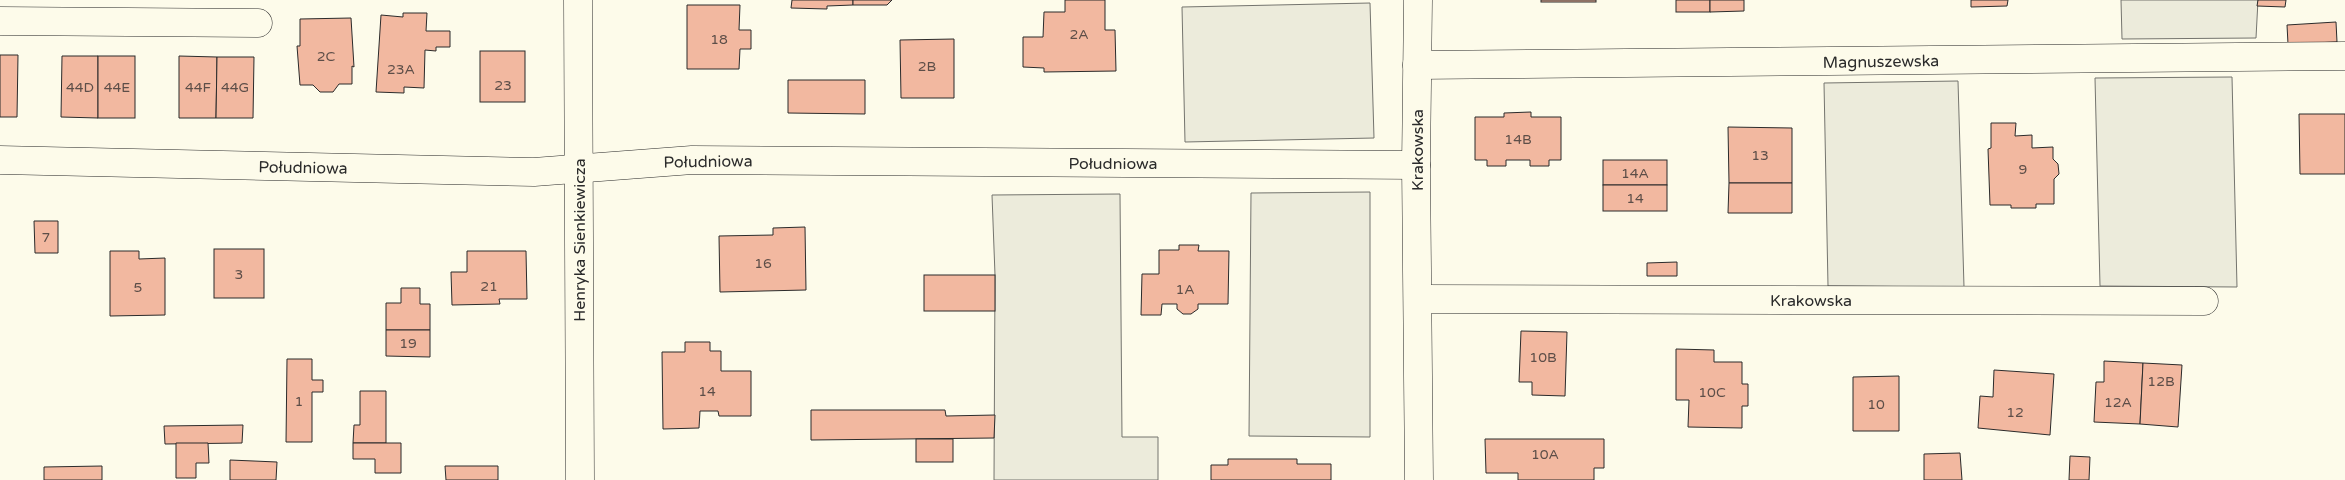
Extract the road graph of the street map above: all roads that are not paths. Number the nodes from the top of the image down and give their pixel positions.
1 (578, 0) edge
2 (1418, 0) edge
3 (0, 20) edge
4 (258, 24) dead end
5 (2345, 56) edge
6 (1417, 66) junction
7 (0, 160) edge
8 (1416, 165) junction
9 (579, 168) junction
10 (1418, 299) junction
11 (2204, 300) dead end
12 (580, 480) edge
13 (1419, 480) edge

1 - 9 street, Henryka Sienkiewicza
2 - 6 street, Krakowska
3 - 4 street
5 - 6 street, Magnuszewska
6 - 8 street, Krakowska
7 - 9 street, Południowa
8 - 9 street, Południowa
8 - 10 street, Krakowska
9 - 12 street, Henryka Sienkiewicza
10 - 11 street, Krakowska
10 - 13 street, Krakowska

